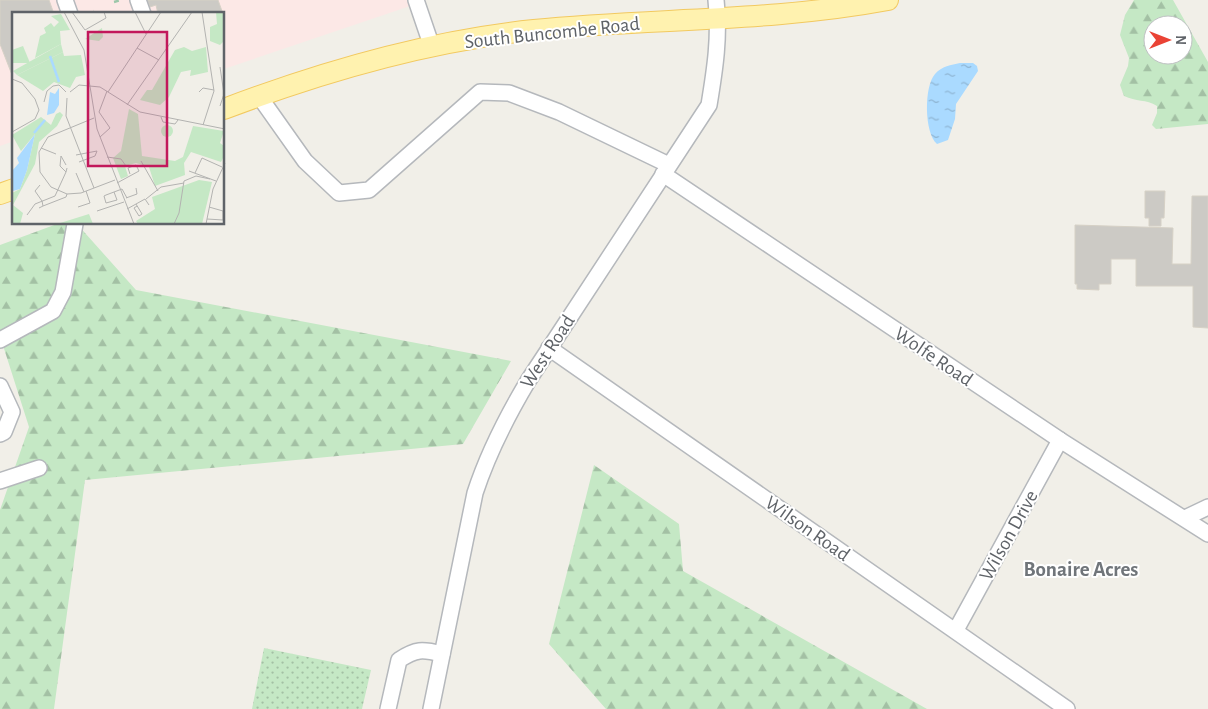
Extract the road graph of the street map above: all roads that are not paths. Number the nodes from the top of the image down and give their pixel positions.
1 (65, 0) edge
2 (138, 0) edge
3 (416, 0) edge
4 (716, 0) edge
5 (726, 0) edge
6 (888, 0) edge
7 (69, 12) edge
8 (143, 12) edge
9 (718, 20) junction
10 (432, 47) junction
11 (258, 96) junction
12 (225, 109) edge
13 (666, 170) junction
14 (12, 190) edge
15 (0, 194) edge
16 (75, 225) edge
17 (0, 340) edge
18 (549, 348) junction
19 (0, 386) edge
20 (0, 434) edge
21 (1060, 440) junction
22 (39, 468) dead end
23 (0, 480) edge
24 (1208, 507) edge
25 (1185, 518) junction
26 (1208, 534) edge
27 (956, 630) junction
28 (442, 654) junction
29 (388, 709) edge
30 (431, 709) edge
31 (1067, 709) edge

1 - 7 street
2 - 8 street
3 - 10 street
4 - 9 street
5 - 9 street
6 - 9 main road, South Buncombe Road
9 - 10 main road, South Buncombe Road
9 - 13 street, West Road
10 - 11 main road, South Buncombe Road
11 - 12 main road, South Buncombe Road
11 - 13 street, Wolfe Road
13 - 18 street, West Road
13 - 21 street, Wolfe Road
14 - 15 main road
16 - 17 street
18 - 27 street, Wilson Road
18 - 28 street, West Road
19 - 20 street
21 - 25 street, Wolfe Road
21 - 27 street, Wilson Drive
22 - 23 street
24 - 25 street
25 - 26 street, Wolfe Road
27 - 31 street, Wilson Road
28 - 29 street
28 - 30 street, West Road

